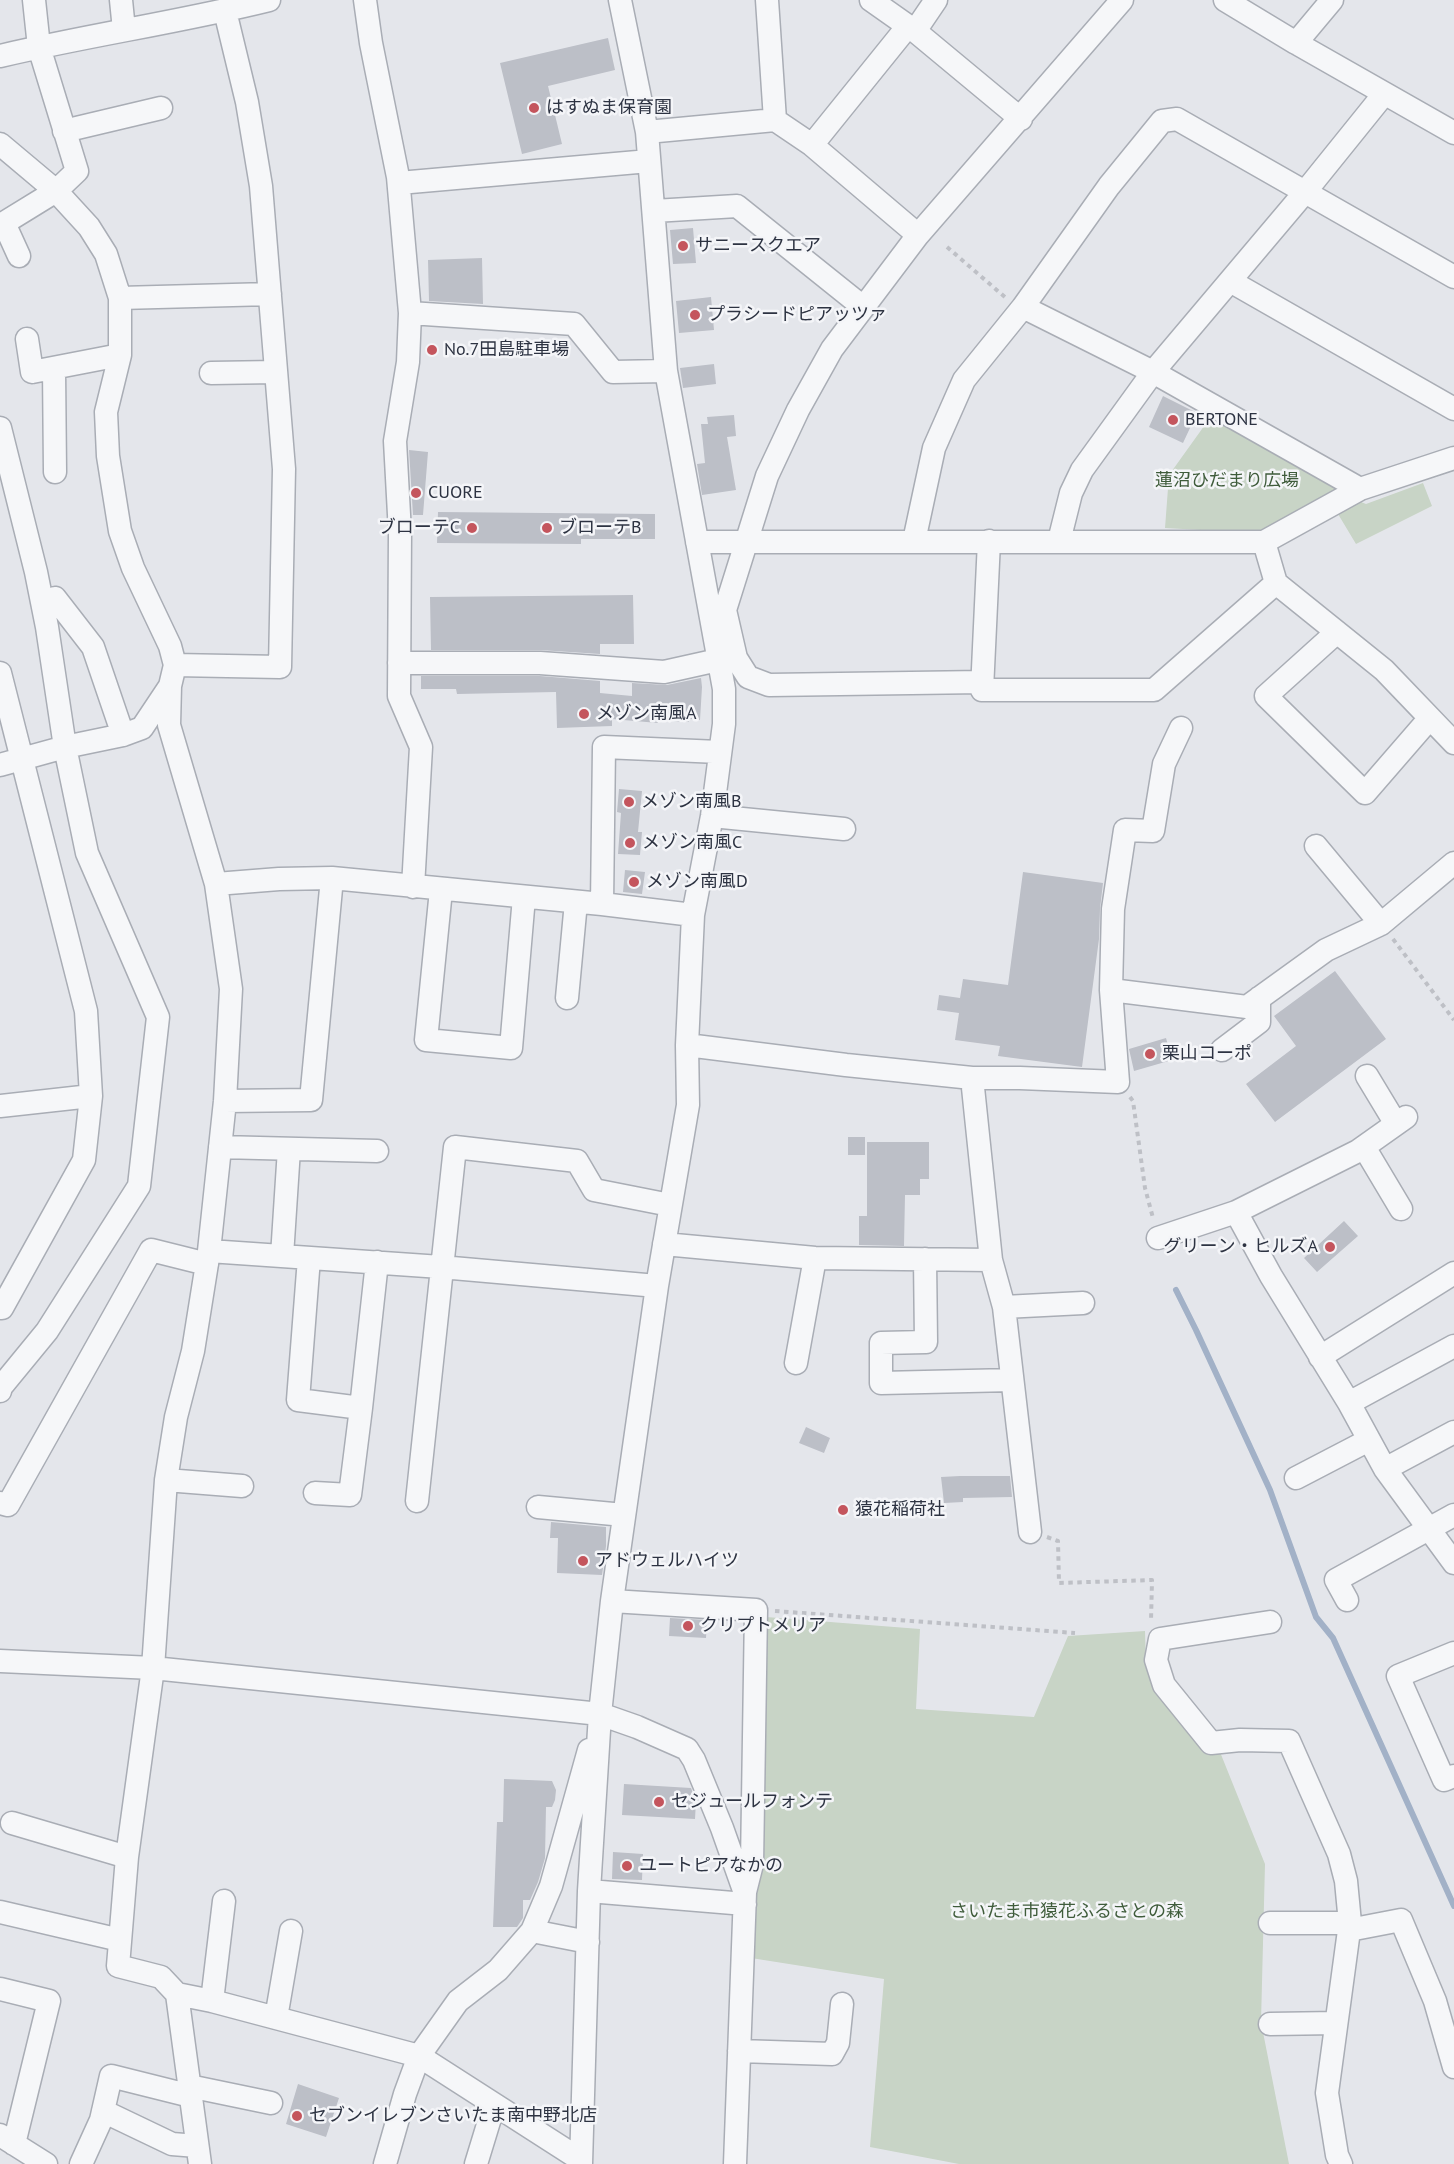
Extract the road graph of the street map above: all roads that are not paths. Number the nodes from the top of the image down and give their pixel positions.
1 (34, 0) edge
2 (121, 0) edge
3 (269, 0) edge
4 (364, 0) edge
5 (620, 0) edge
6 (767, 0) edge
7 (871, 0) edge
8 (936, 0) edge
9 (1122, 0) edge
10 (1226, 0) edge
11 (1332, 0) edge
12 (225, 11) junction
13 (911, 28) junction
14 (124, 30) junction
15 (1296, 43) junction
16 (39, 47) junction
17 (0, 56) edge
18 (1384, 94) junction
19 (161, 108) dead end
20 (1021, 119) junction
21 (775, 120) junction
22 (64, 131) junction
23 (647, 132) junction
24 (1454, 133) edge
25 (0, 144) edge
26 (812, 145) junction
27 (649, 161) junction
28 (399, 183) junction
29 (56, 190) junction
30 (1305, 192) junction
31 (654, 211) junction
32 (918, 235) junction
33 (19, 256) dead end
34 (1454, 277) edge
35 (1230, 281) junction
36 (270, 294) junction
37 (120, 298) junction
38 (863, 307) junction
39 (1022, 308) junction
40 (410, 314) junction
41 (27, 339) dead end
42 (120, 355) junction
43 (54, 369) junction
44 (666, 371) junction
45 (276, 372) junction
46 (1153, 372) junction
47 (211, 373) dead end
48 (1454, 409) edge
49 (0, 428) edge
50 (1454, 458) edge
51 (55, 472) dead end
52 (1360, 489) junction
53 (746, 541) junction
54 (914, 541) junction
55 (989, 541) junction
56 (1059, 541) junction
57 (697, 542) junction
58 (1264, 542) junction
59 (1276, 583) junction
60 (55, 598) dead end
61 (1337, 632) junction
62 (718, 660) junction
63 (399, 663) junction
64 (0, 673) edge
65 (172, 676) junction
66 (982, 682) junction
67 (1430, 718) junction
68 (1181, 728) dead end
69 (123, 735) junction
70 (1454, 743) edge
71 (65, 747) junction
72 (719, 752) junction
73 (10, 763) edge
74 (712, 816) junction
75 (844, 829) dead end
76 (1316, 846) dead end
77 (1454, 864) edge
78 (332, 878) junction
79 (216, 884) junction
80 (413, 887) junction
81 (441, 890) junction
82 (524, 897) junction
83 (576, 902) junction
84 (602, 904) junction
85 (693, 915) junction
86 (1381, 924) junction
87 (1111, 990) junction
88 (567, 998) dead end
89 (1259, 998) junction
90 (687, 1045) junction
91 (1222, 1050) dead end
92 (1367, 1076) dead end
93 (972, 1078) junction
94 (91, 1096) junction
95 (225, 1101) junction
96 (0, 1106) edge
97 (220, 1147) junction
98 (1364, 1147) junction
99 (289, 1149) junction
100 (377, 1151) dead end
101 (670, 1205) junction
102 (1401, 1209) dead end
103 (1236, 1212) junction
104 (1158, 1238) road end
105 (664, 1244) junction
106 (282, 1256) junction
107 (208, 1257) junction
108 (309, 1258) junction
109 (815, 1258) junction
110 (925, 1259) junction
111 (991, 1260) junction
112 (377, 1262) junction
113 (441, 1267) junction
114 (1454, 1273) edge
115 (657, 1286) junction
116 (1083, 1303) dead end
117 (1004, 1307) junction
118 (0, 1308) edge
119 (1454, 1346) edge
120 (1320, 1357) junction
121 (796, 1363) dead end
122 (1012, 1380) junction
123 (0, 1391) edge
124 (1349, 1403) junction
125 (361, 1407) junction
126 (1454, 1432) edge
127 (1369, 1440) junction
128 (1385, 1469) junction
129 (1296, 1478) dead end
130 (166, 1480) junction
131 (242, 1486) dead end
132 (315, 1493) dead end
133 (417, 1501) dead end
134 (0, 1503) edge
135 (538, 1507) dead end
136 (624, 1515) junction
137 (1454, 1515) edge
138 (1428, 1529) junction
139 (1030, 1532) road end
140 (1454, 1563) edge
141 (1347, 1600) dead end
142 (612, 1601) junction
143 (1270, 1622) dead end
144 (1454, 1653) edge
145 (0, 1660) edge
146 (153, 1668) junction
147 (600, 1714) junction
148 (1454, 1776) edge
149 (12, 1823) dead end
150 (127, 1857) junction
151 (589, 1891) junction
152 (745, 1898) junction
153 (224, 1901) dead end
154 (0, 1912) edge
155 (1270, 1923) dead end
156 (1350, 1927) junction
157 (291, 1931) dead end
158 (532, 1931) junction
159 (120, 1940) junction
160 (588, 1942) junction
161 (0, 1989) edge
162 (177, 1994) junction
163 (212, 2001) junction
164 (842, 2004) dead end
165 (276, 2018) junction
166 (1336, 2023) junction
167 (1270, 2024) dead end
168 (739, 2050) junction
169 (419, 2056) junction
170 (1454, 2067) edge
171 (190, 2091) junction
172 (271, 2103) dead end
173 (494, 2105) junction
174 (103, 2111) junction
175 (7, 2139) edge
176 (199, 2155) edge
177 (581, 2162) edge
178 (46, 2164) edge
179 (81, 2164) edge
180 (386, 2164) edge
181 (476, 2164) edge
182 (735, 2164) edge
183 (1341, 2164) edge

1 - 16 street
2 - 14 street
3 - 12 street
4 - 28 street
5 - 23 street
6 - 21 street
7 - 13 street
8 - 13 street
9 - 20 street
10 - 15 street
11 - 15 street
12 - 14 street
12 - 36 street
13 - 20 street
13 - 26 street
14 - 16 street
15 - 18 street
16 - 17 street
16 - 22 street
18 - 24 street
18 - 30 street
19 - 22 street
20 - 32 street
21 - 23 street
21 - 26 street
22 - 29 street
23 - 27 street
25 - 29 street
26 - 32 street
27 - 28 street
27 - 31 street
28 - 40 street
29 - 33 street
29 - 37 street
30 - 34 street
30 - 35 street
30 - 39 street
31 - 38 street
31 - 44 street
32 - 38 street
35 - 46 street
35 - 48 street
36 - 37 street
36 - 45 street
37 - 42 street
38 - 53 street
39 - 46 street
39 - 54 street
40 - 44 street
40 - 63 street
41 - 43 street
42 - 43 street
42 - 65 street
43 - 51 street
44 - 57 street
45 - 47 street
45 - 65 street
46 - 52 street
46 - 56 street
49 - 71 street
50 - 52 street
52 - 58 street
53 - 54 street
53 - 57 street
53 - 66 street
54 - 55 street
55 - 56 street
55 - 66 street
56 - 58 street
57 - 62 street
58 - 59 street
59 - 61 street
59 - 66 street
60 - 69 street
61 - 67 street
61 - 67 street
62 - 63 street
62 - 72 street
63 - 80 street
64 - 73 street
65 - 69 street
65 - 79 street
67 - 70 street
68 - 87 street
69 - 71 street
71 - 73 street
71 - 123 street
72 - 74 street
72 - 84 street
73 - 94 street
74 - 75 street
74 - 85 street
76 - 86 street
77 - 86 street
78 - 79 street
78 - 80 street
78 - 95 street
79 - 95 street
80 - 81 street
81 - 82 street
81 - 82 street
82 - 83 street
83 - 84 street
83 - 88 street
84 - 85 street
85 - 90 street
86 - 89 street
87 - 89 street
87 - 93 street
89 - 91 street
90 - 93 street
90 - 101 street
92 - 98 street
93 - 111 street
94 - 96 street
94 - 118 street
95 - 97 street
97 - 99 street
97 - 107 street
98 - 102 street
98 - 103 street
99 - 100 street
99 - 106 street
101 - 105 street
101 - 113 street
103 - 104 street
103 - 120 street
105 - 109 street
105 - 115 street
106 - 107 street
106 - 108 street
107 - 130 street
107 - 134 street
108 - 112 street
108 - 125 street
109 - 110 street
109 - 121 street
110 - 111 street
110 - 122 street
111 - 117 street
112 - 113 street
112 - 125 street
113 - 115 street
113 - 133 street
114 - 120 street
115 - 136 street
116 - 117 street
117 - 122 street
119 - 124 street
120 - 124 street
122 - 139 street
124 - 127 street
125 - 132 street
126 - 128 street
127 - 128 street
127 - 129 street
128 - 138 street
130 - 131 street
130 - 146 street
135 - 136 street
136 - 142 street
137 - 138 street
138 - 140 street
138 - 141 street
142 - 147 street
142 - 152 street
143 - 156 street
144 - 148 street
145 - 146 street
146 - 147 street
146 - 150 street
147 - 151 street
147 - 152 street
147 - 158 street
149 - 150 street
150 - 159 street
151 - 152 street
151 - 160 street
152 - 168 street
153 - 163 street
154 - 159 street
155 - 156 street
156 - 166 street
156 - 170 street
157 - 165 street
158 - 160 street
158 - 169 street
159 - 162 street
160 - 177 street
161 - 175 street
162 - 163 street
162 - 171 street
163 - 165 street
164 - 168 street
165 - 169 street
166 - 167 street
166 - 183 street
168 - 182 street
169 - 173 street
169 - 180 street
171 - 172 street
171 - 174 street
171 - 176 street
173 - 177 street
173 - 181 street
174 - 176 street
174 - 179 street
175 - 178 street

